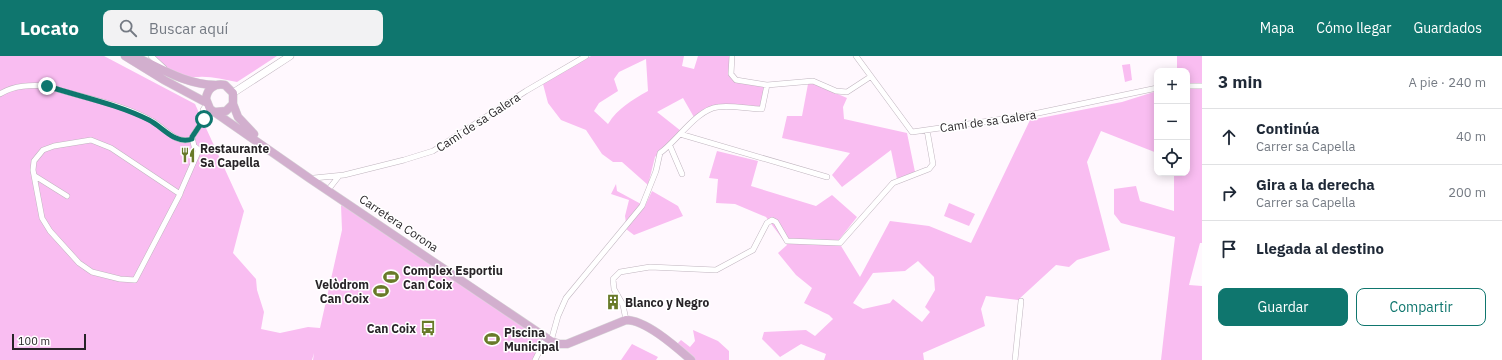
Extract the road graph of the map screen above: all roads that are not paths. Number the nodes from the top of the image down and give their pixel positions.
1 (126, 56) edge
2 (134, 56) edge
3 (151, 56) edge
4 (290, 56) edge
5 (586, 56) edge
6 (732, 56) edge
7 (856, 56) edge
8 (169, 72) junction
9 (870, 77) junction
10 (216, 85) junction
11 (767, 85) junction
12 (1190, 86) edge
13 (1202, 86) edge
14 (1154, 89) edge
15 (233, 93) junction
16 (0, 94) edge
17 (207, 103) junction
18 (233, 104) junction
19 (215, 112) junction
20 (927, 130) junction
21 (680, 134) junction
22 (192, 139) junction
23 (670, 146) junction
24 (682, 174) dead end
25 (34, 176) junction
26 (339, 176) junction
27 (330, 177) junction
28 (827, 177) dead end
29 (314, 178) junction
30 (325, 188) junction
31 (180, 194) junction
32 (67, 196) dead end
33 (1022, 301) dead end
34 (626, 320) junction
35 (548, 339) junction
36 (535, 360) edge
37 (691, 360) edge
38 (1015, 360) edge

1 - 17 main road
2 - 8 main road
3 - 8 street
4 - 15 street
5 - 26 street, Camí de sa Galera
6 - 11 street
7 - 9 street, Camí de sa Galera
8 - 10 main road
9 - 11 street
9 - 20 street, Camí de sa Galera
10 - 15 main road
10 - 17 main road
11 - 21 street
12 - 13 street
14 - 20 street, Camí de sa Galera
15 - 18 main road
16 - 22 street
17 - 19 main road
17 - 22 street
18 - 19 main road
18 - 29 main road, Carretera Corona
19 - 30 main road, Carretera Corona
20 - 34 street
21 - 23 street
21 - 28 street
22 - 31 street
23 - 24 street
23 - 35 street
25 - 31 street
25 - 31 street
25 - 32 street
26 - 27 street, Camí de sa Galera
26 - 30 street
27 - 29 street, Camí de sa Galera
27 - 30 street
29 - 30 main road, Carretera Corona
30 - 35 main road, Carretera Corona
33 - 38 street
34 - 35 main road, Carretera Corona
34 - 37 main road
35 - 36 street

